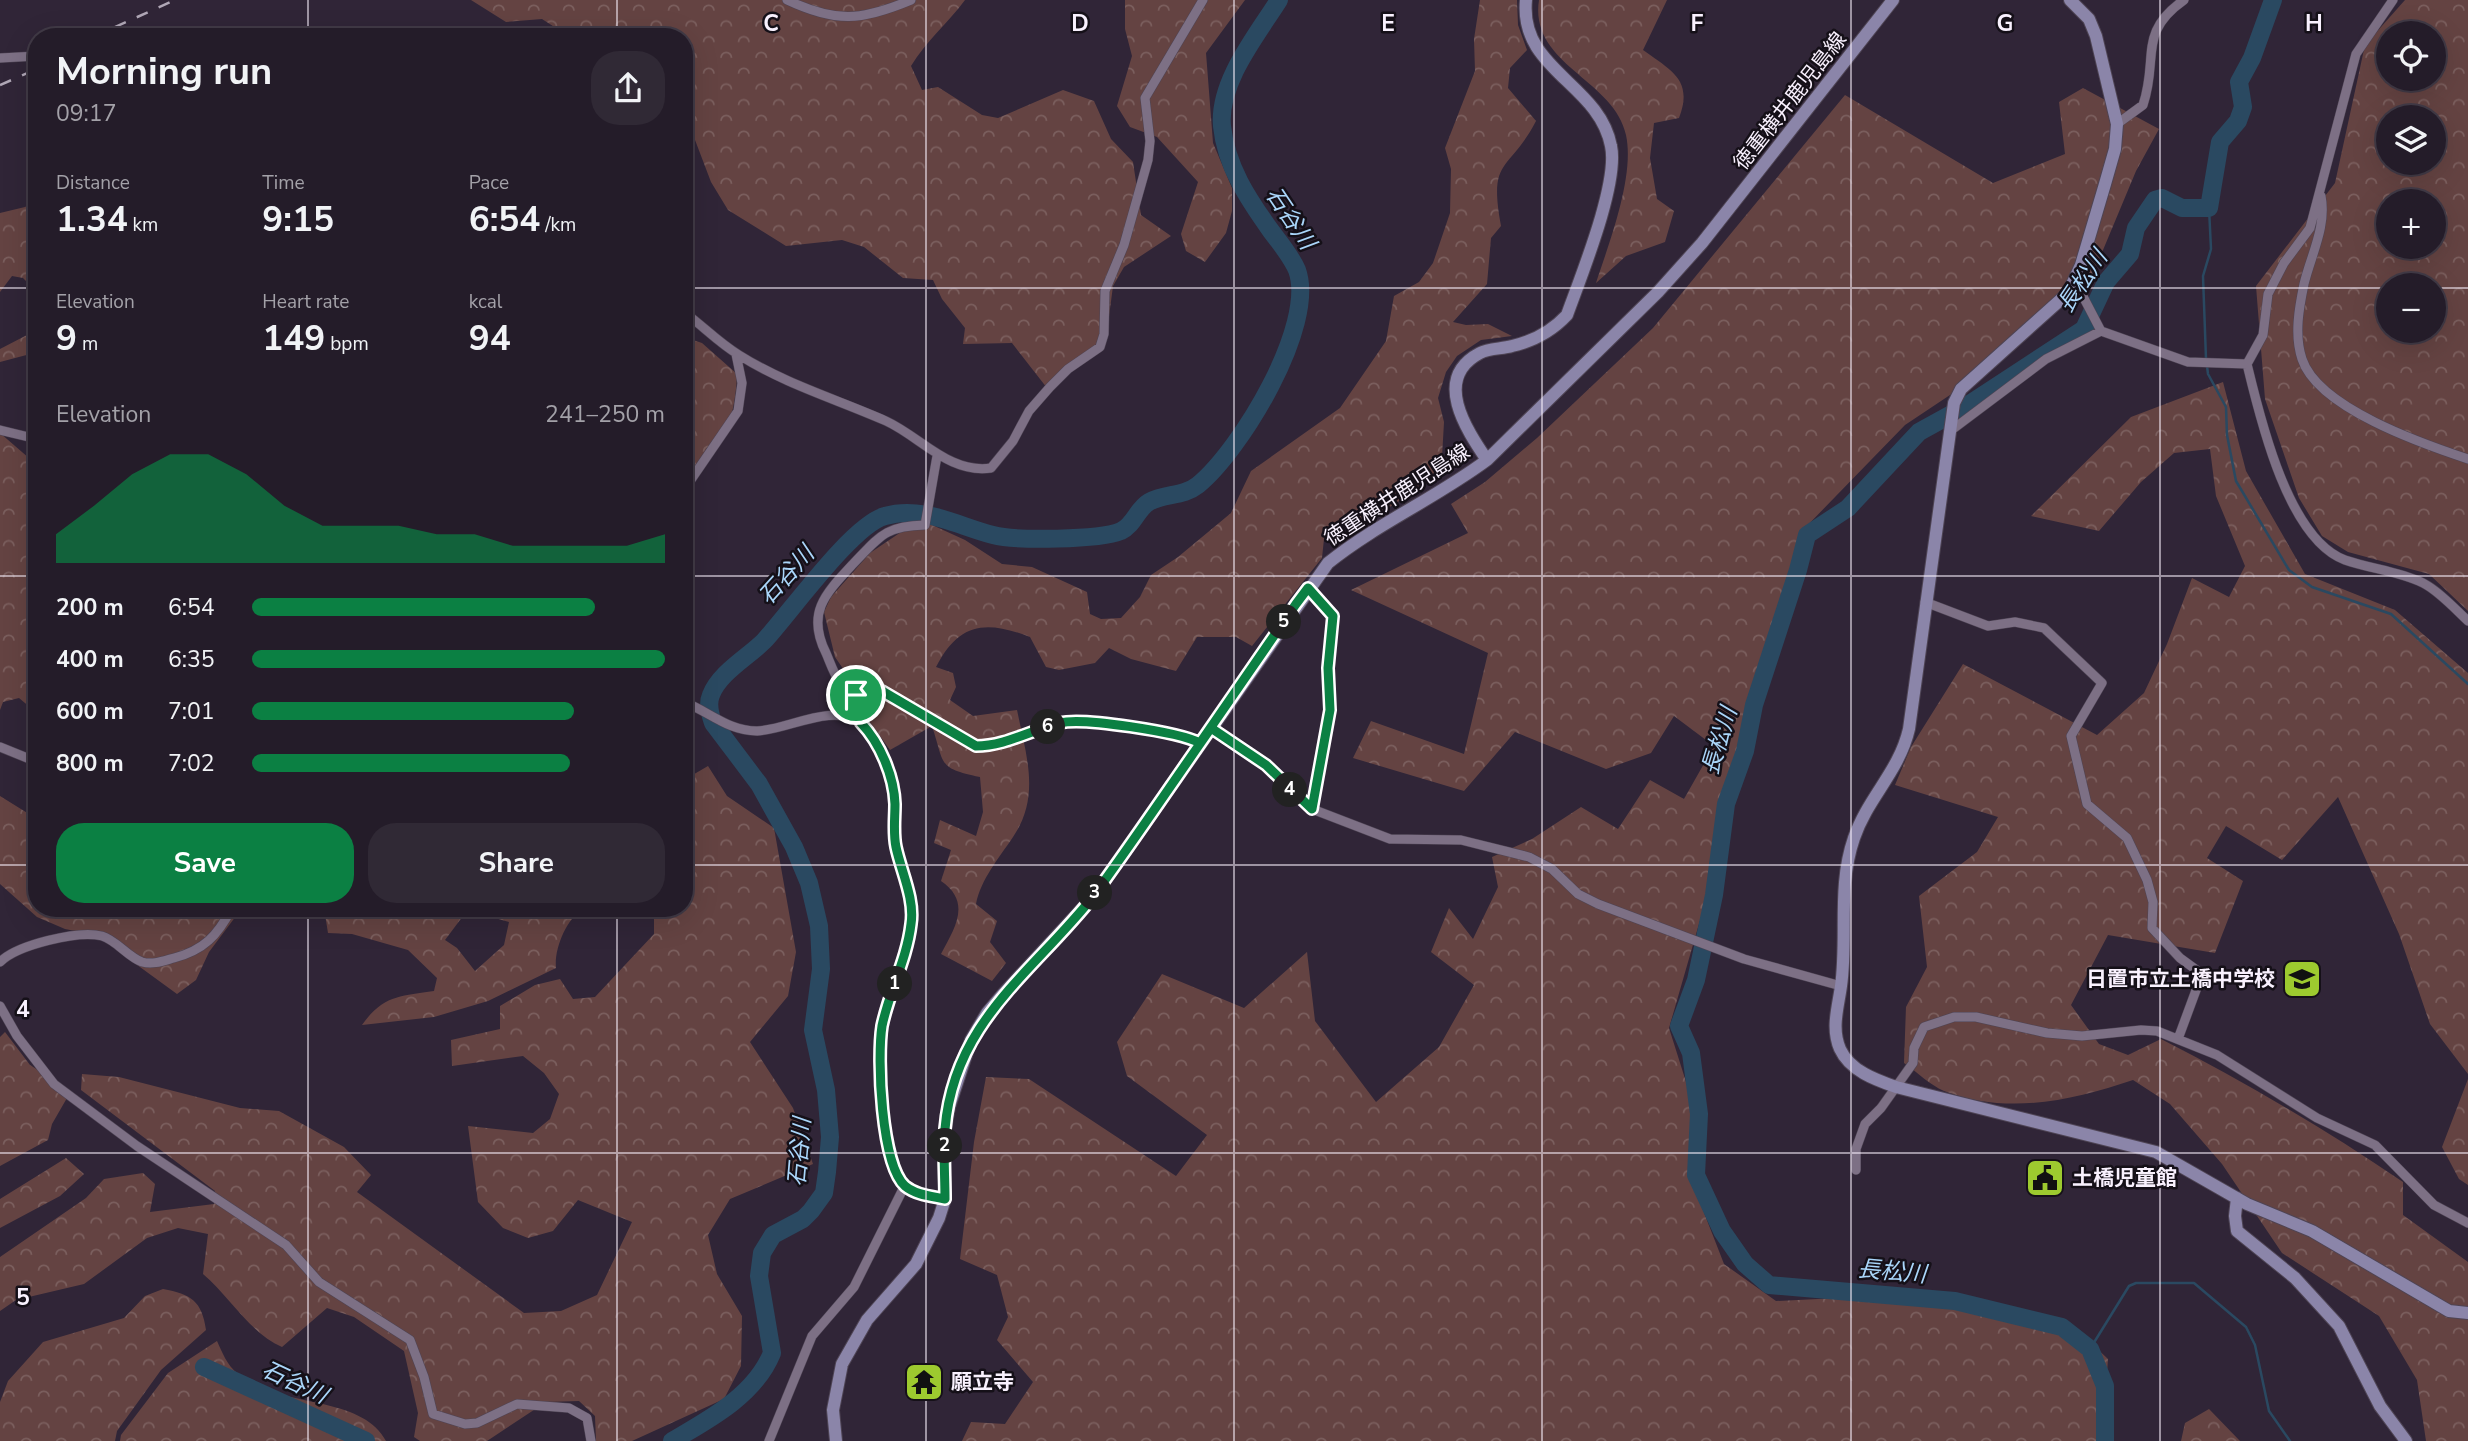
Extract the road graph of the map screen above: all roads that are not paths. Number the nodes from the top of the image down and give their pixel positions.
1 (787, 0) edge
2 (911, 0) edge
3 (1194, 0) edge
4 (1203, 0) edge
5 (1526, 0) edge
6 (1893, 0) edge
7 (2070, 0) edge
8 (2184, 0) edge
9 (2393, 0) edge
10 (1196, 16) junction
11 (28, 56) edge
12 (0, 58) edge
13 (2117, 124) junction
14 (2321, 195) junction
15 (2075, 281) junction
16 (693, 319) edge
17 (2100, 327) junction
18 (736, 354) junction
19 (2247, 364) junction
20 (1949, 429) junction
21 (0, 430) edge
22 (28, 437) edge
23 (937, 456) junction
24 (2468, 459) edge
25 (1487, 460) junction
26 (693, 477) edge
27 (1308, 588) junction
28 (1925, 602) junction
29 (2468, 621) edge
30 (856, 695) junction
31 (693, 707) edge
32 (861, 723) junction
33 (1211, 728) junction
34 (1200, 743) junction
35 (0, 747) edge
36 (28, 758) edge
37 (1312, 809) junction
38 (226, 917) edge
39 (0, 961) edge
40 (1841, 986) junction
41 (0, 1006) edge
42 (2178, 1039) junction
43 (1896, 1087) junction
44 (1856, 1170) dead end
45 (905, 1185) junction
46 (2237, 1198) junction
47 (945, 1199) junction
48 (2468, 1223) edge
49 (2468, 1313) edge
50 (591, 1441) edge
51 (769, 1441) edge
52 (835, 1441) edge
53 (2406, 1441) edge

1 - 2 street
3 - 10 street
4 - 10 street
5 - 25 street
6 - 25 street, 徳重横井鹿児島線
7 - 13 street
8 - 13 street
9 - 14 street
10 - 23 street
11 - 12 street
13 - 15 street
14 - 19 street
14 - 24 street
15 - 17 street
15 - 20 street
16 - 18 street
17 - 19 street
17 - 20 street
18 - 23 street
18 - 26 street
19 - 29 street
20 - 28 street
21 - 22 street
23 - 30 street
25 - 27 street, 徳重横井鹿児島線
27 - 33 street, 徳重横井鹿児島線
27 - 37 street
28 - 40 street
28 - 42 street
30 - 32 street
30 - 34 street
31 - 32 street
32 - 45 street
33 - 34 street, 徳重横井鹿児島線
33 - 37 street
34 - 47 street, 徳重横井鹿児島線
35 - 36 street
37 - 40 street
38 - 39 street
40 - 43 street
41 - 50 street
42 - 43 street
42 - 48 street
43 - 44 street
43 - 46 street
45 - 47 street
45 - 51 street
46 - 49 street
46 - 53 street
47 - 52 street, 徳重横井鹿児島線

